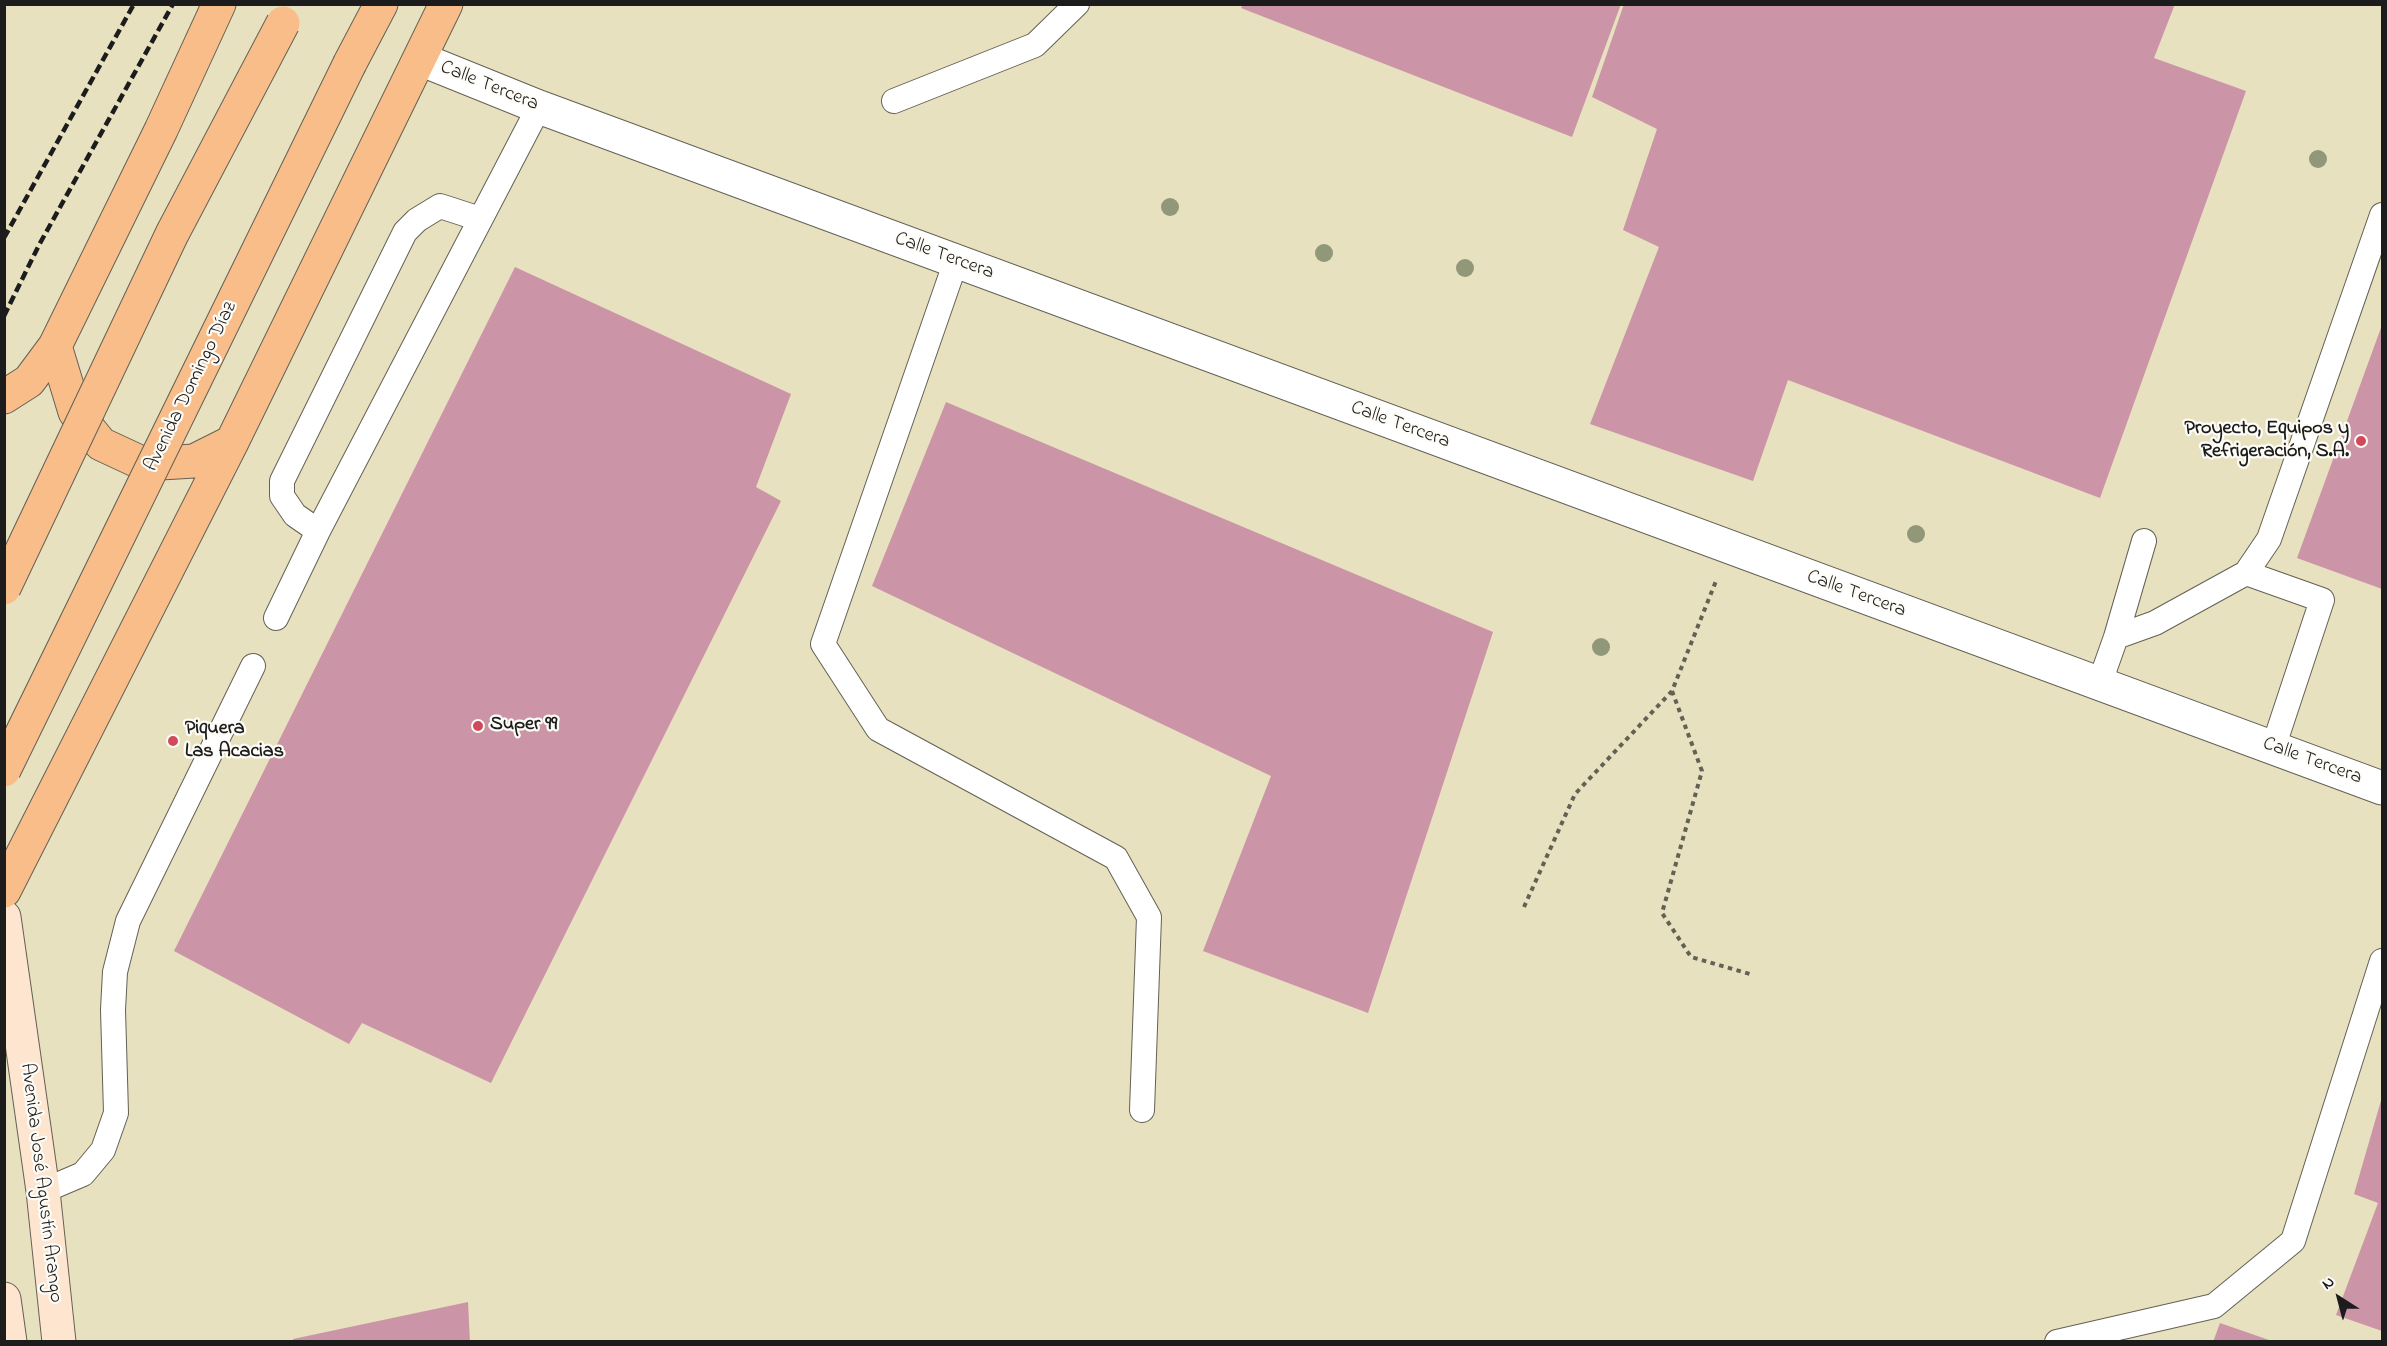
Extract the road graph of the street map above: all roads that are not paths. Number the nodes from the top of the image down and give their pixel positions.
1 (381, 4) edge
2 (446, 4) edge
3 (1077, 4) edge
4 (210, 7) edge
5 (287, 14) edge
6 (420, 58) junction
7 (894, 101) dead end
8 (538, 107) junction
9 (2382, 215) edge
10 (480, 219) junction
11 (956, 261) junction
12 (55, 346) junction
13 (4, 397) edge
14 (232, 442) junction
15 (318, 531) junction
16 (2144, 541) dead end
17 (2246, 573) junction
18 (4, 588) edge
19 (276, 618) dead end
20 (2116, 637) junction
21 (253, 666) dead end
22 (2099, 685) junction
23 (2273, 748) junction
24 (4, 770) edge
25 (2382, 788) edge
26 (4, 891) edge
27 (4, 917) edge
28 (2382, 961) edge
29 (1142, 1110) dead end
30 (43, 1191) junction
31 (4, 1299) edge
32 (10, 1341) edge
33 (59, 1341) edge
34 (2056, 1341) edge

1 - 24 main road, Avenida Domingo Díaz, bridge
2 - 6 main road
3 - 7 lane
4 - 12 main road
5 - 18 main road, bridge
6 - 8 street, Calle Tercera
6 - 14 main road
8 - 10 lane
8 - 11 street, Calle Tercera
9 - 17 lane
10 - 15 lane
10 - 15 lane
11 - 22 street, Calle Tercera
11 - 29 lane
12 - 13 main road
12 - 14 main road
14 - 26 main road
15 - 19 lane
16 - 20 lane
17 - 20 lane
17 - 23 lane
20 - 22 lane
21 - 30 lane
22 - 23 street, Calle Tercera
23 - 25 street, Calle Tercera
27 - 30 main road, Avenida José Agustín Arango
28 - 34 lane
30 - 33 main road, Avenida José Agustín Arango
31 - 32 main road

